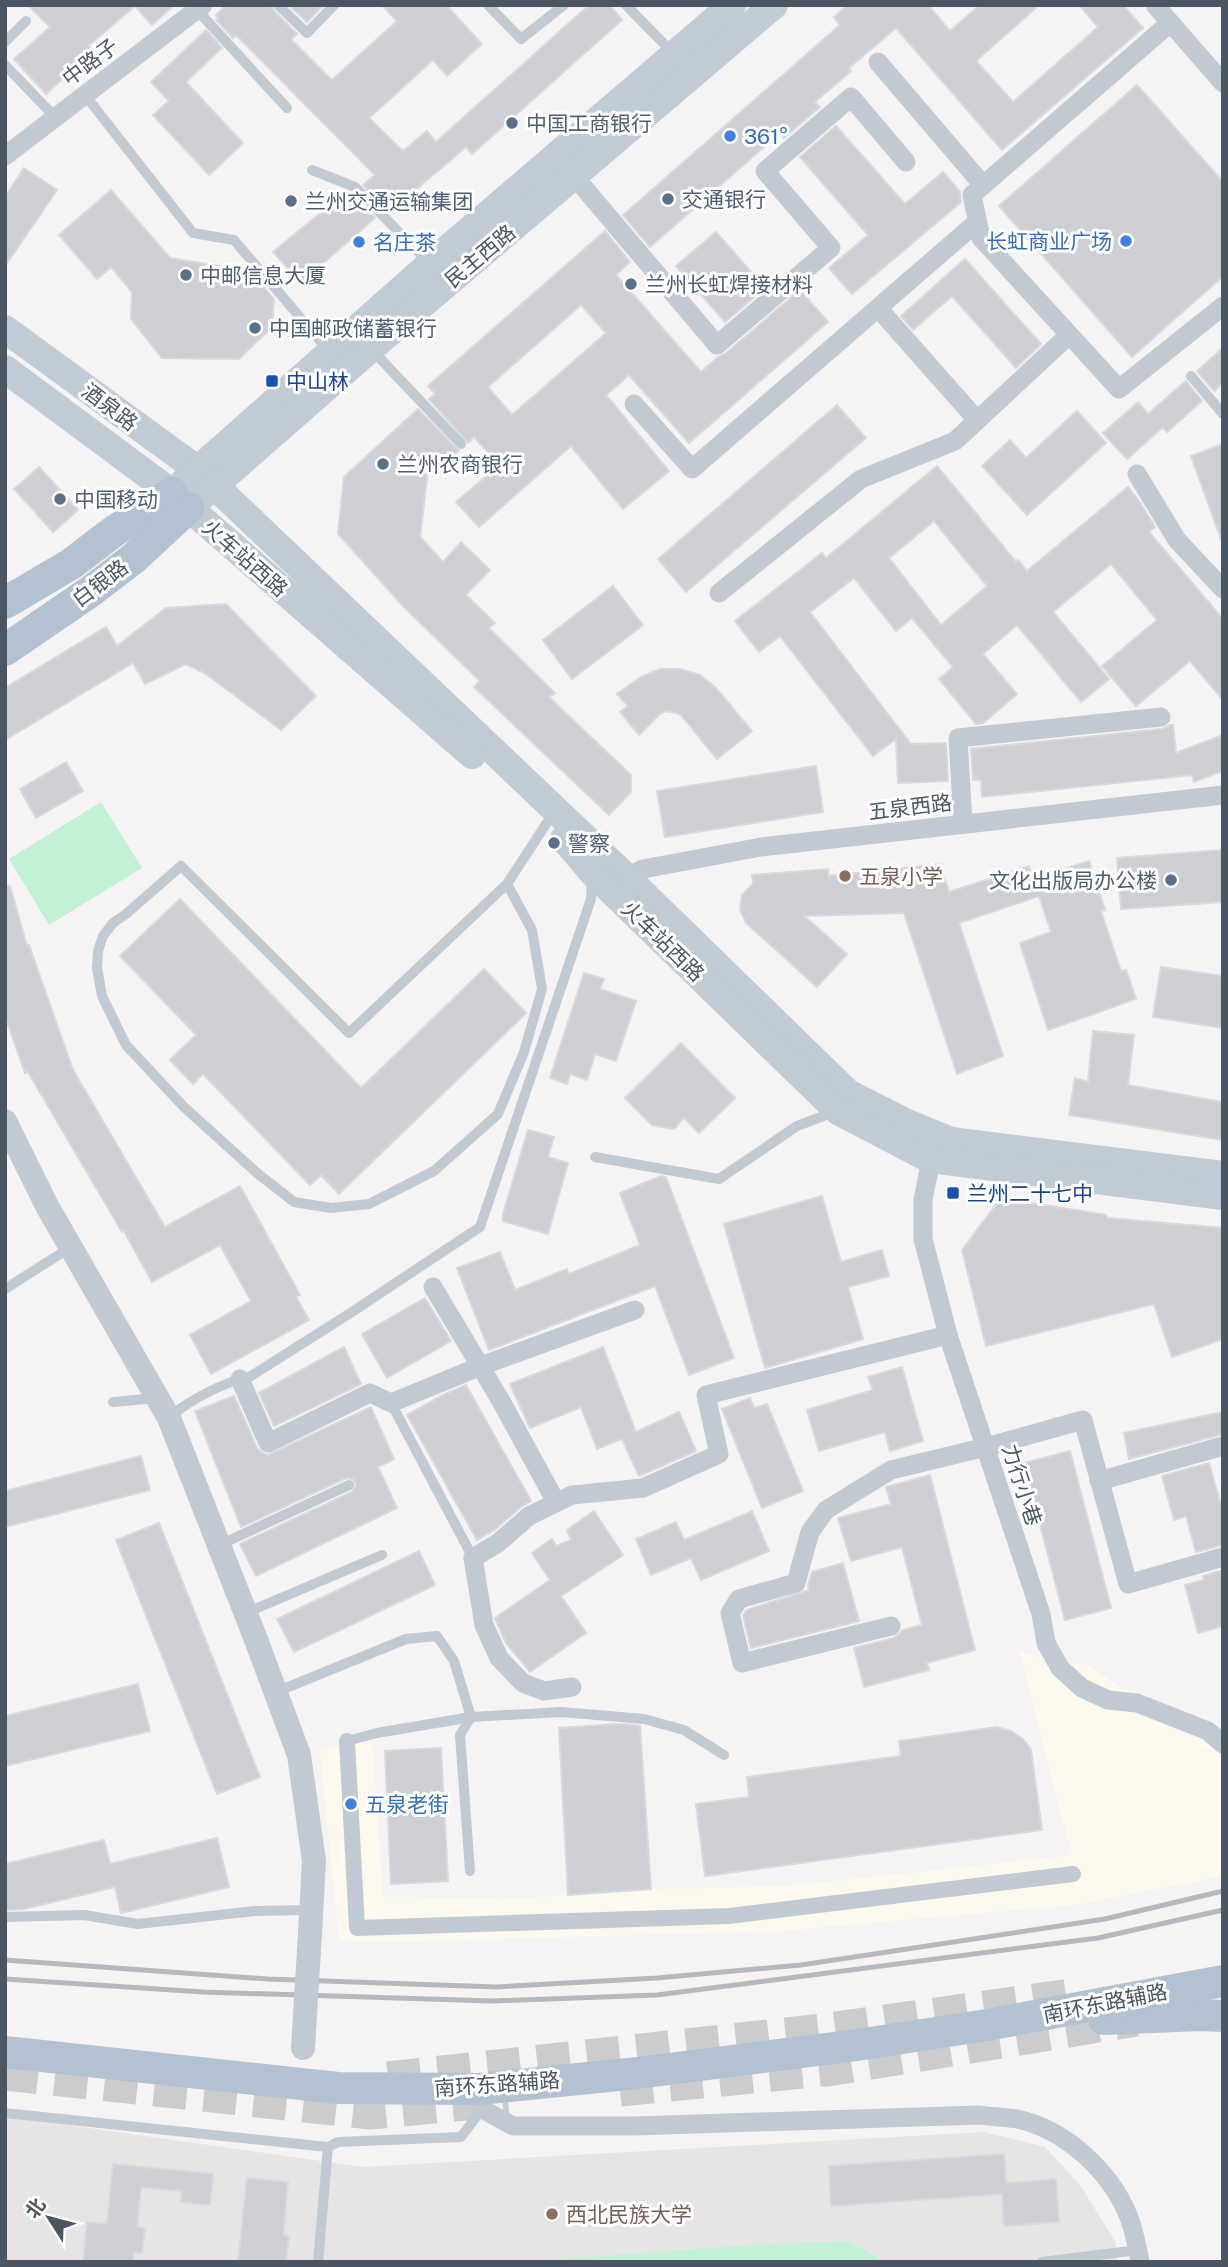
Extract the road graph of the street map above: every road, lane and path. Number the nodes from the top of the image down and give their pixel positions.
1 (278, 5) edge
2 (334, 5) edge
3 (488, 5) edge
4 (565, 5) edge
5 (626, 5) edge
6 (732, 5) edge
7 (774, 5) edge
8 (1155, 5) edge
9 (200, 8) edge
10 (26, 21) dead end
11 (1170, 23) junction
12 (5, 42) edge
13 (674, 55) junction
14 (878, 62) dead end
15 (5, 65) edge
16 (1223, 83) edge
17 (85, 95) junction
18 (286, 108) dead end
19 (55, 117) junction
20 (5, 156) edge
21 (906, 162) dead end
22 (312, 170) dead end
23 (574, 176) junction
24 (983, 185) junction
25 (977, 222) junction
26 (430, 264) junction
27 (1223, 306) edge
28 (878, 308) junction
29 (5, 329) edge
30 (1069, 335) junction
31 (370, 349) junction
32 (331, 354) junction
33 (5, 369) edge
34 (1191, 376) dead end
35 (634, 404) dead end
36 (1223, 414) edge
37 (977, 420) junction
38 (461, 444) dead end
39 (1137, 474) dead end
40 (206, 478) junction
41 (180, 500) junction
42 (1223, 589) edge
43 (719, 593) dead end
44 (5, 603) edge
45 (5, 650) edge
46 (1161, 717) dead end
47 (1223, 795) edge
48 (548, 821) junction
49 (963, 823) junction
50 (609, 879) junction
51 (507, 884) junction
52 (838, 1111) junction
53 (5, 1121) edge
54 (934, 1147) junction
55 (595, 1157) dead end
56 (1223, 1175) edge
57 (1223, 1196) edge
58 (71, 1246) junction
59 (433, 1287) dead end
60 (5, 1289) edge
61 (635, 1310) dead end
62 (948, 1335) junction
63 (481, 1366) junction
64 (240, 1378) junction
65 (113, 1402) dead end
66 (391, 1403) junction
67 (163, 1408) junction
68 (1223, 1446) edge
69 (986, 1447) junction
70 (1100, 1481) junction
71 (349, 1485) dead end
72 (556, 1502) junction
73 (228, 1541) dead end
74 (382, 1555) dead end
75 (1223, 1557) edge
76 (473, 1558) junction
77 (255, 1609) dead end
78 (891, 1626) dead end
79 (572, 1687) dead end
80 (276, 1692) junction
81 (471, 1717) junction
82 (347, 1741) joint
83 (1223, 1744) edge
84 (724, 1755) dead end
85 (470, 1871) dead end
86 (1073, 1874) dead end
87 (5, 1917) edge
88 (310, 1922) junction
89 (1223, 1981) edge
90 (1223, 2015) edge
91 (987, 2025) junction
92 (5, 2052) edge
93 (301, 2083) junction
94 (481, 2099) junction
95 (5, 2113) edge
96 (328, 2147) junction
97 (1139, 2256) edge
98 (318, 2262) edge
99 (1042, 2262) edge

1 - 2 lane
3 - 4 lane
5 - 13 lane
6 - 13 main road, 民主西路
7 - 23 main road, 民主西路
8 - 11 street
9 - 17 street, 中路子
9 - 18 lane
10 - 12 lane
11 - 16 street
11 - 24 street
13 - 26 main road, 民主西路
14 - 24 street
15 - 19 lane
17 - 19 street, 中路子
17 - 32 lane
19 - 20 street, 中路子
21 - 23 street
22 - 26 lane
23 - 31 main road, 民主西路
24 - 25 street
25 - 28 street
25 - 30 street
26 - 32 main road, 民主西路
27 - 30 street
28 - 35 street
28 - 37 street
29 - 40 main road, 酒泉路
30 - 37 street
31 - 38 lane
31 - 40 main road, 民主西路
32 - 40 main road, 民主西路
33 - 41 main road, 酒泉路
34 - 36 lane
37 - 43 street
39 - 42 street
40 - 41 main road, 民主西路
40 - 50 main road, 火车站西路
41 - 44 main road, 白银路
41 - 45 main road, 白银路
41 - 48 main road, 火车站西路
46 - 49 street
47 - 49 street, 五泉西路
48 - 50 main road, 火车站西路
48 - 51 lane
49 - 50 street, 五泉西路
50 - 52 main road, 火车站西路
50 - 54 main road, 火车站西路
50 - 64 lane
51 - 51 lane
52 - 54 main road, 火车站西路
52 - 55 lane
53 - 58 street
54 - 56 main road, 火车站西路
54 - 57 main road, 火车站西路
54 - 62 street, 力行小巷
58 - 60 lane
58 - 67 street
59 - 63 street
61 - 63 street
62 - 69 street, 力行小巷
62 - 72 street
63 - 66 street
63 - 72 street
64 - 66 street
64 - 67 lane
65 - 67 lane
66 - 76 lane
67 - 80 street
68 - 70 street
69 - 70 street
69 - 78 street
69 - 83 street, 力行小巷
70 - 75 street
71 - 73 lane
72 - 76 street
74 - 77 lane
76 - 79 street
80 - 81 lane
80 - 88 street
81 - 82 lane
81 - 84 lane
81 - 85 lane
82 - 86 street
87 - 88 lane
88 - 93 street, bridge
89 - 91 main road, 南环东路辅路
90 - 91 main road, 南环东路辅路
91 - 94 main road, 南环东路辅路
92 - 93 main road, 南环东路辅路
93 - 94 main road, 南环东路辅路
94 - 96 lane
94 - 97 street
95 - 96 lane
96 - 98 lane
97 - 99 lane

